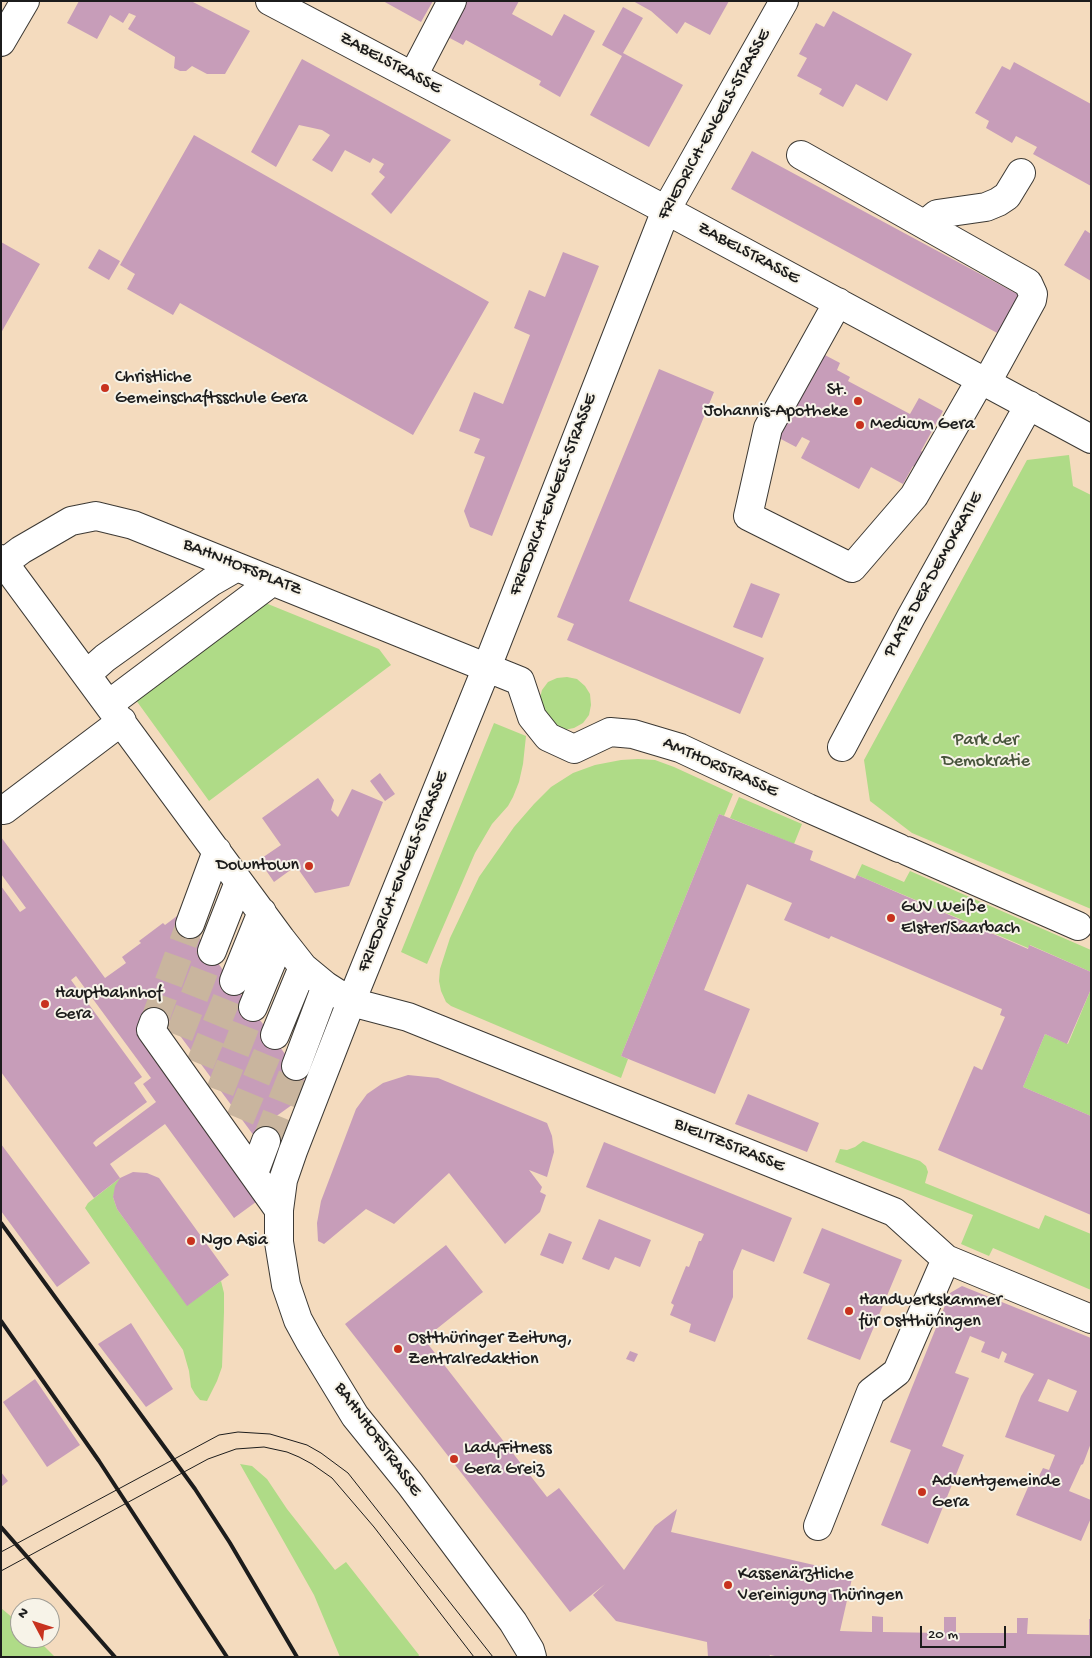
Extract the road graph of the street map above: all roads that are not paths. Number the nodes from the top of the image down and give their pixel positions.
1 (25, 1) edge
2 (270, 1) edge
3 (452, 1) edge
4 (784, 1) edge
5 (1, 42) edge
6 (413, 76) junction
7 (801, 155) dead end
8 (1022, 173) dead end
9 (666, 210) junction
10 (927, 226) junction
11 (838, 302) junction
12 (984, 381) junction
13 (1029, 405) junction
14 (1091, 439) edge
15 (2, 562) edge
16 (237, 567) junction
17 (273, 581) junction
18 (487, 666) junction
19 (87, 674) junction
20 (115, 713) junction
21 (842, 747) dead end
22 (1, 810) edge
23 (217, 851) junction
24 (239, 882) junction
25 (262, 912) junction
26 (190, 924) tunnel mouth
27 (1086, 930) edge
28 (281, 939) junction
29 (212, 951) tunnel mouth
30 (303, 967) junction
31 (234, 981) tunnel mouth
32 (326, 986) junction
33 (351, 1002) junction
34 (254, 1007) tunnel mouth
35 (154, 1022) dead end
36 (274, 1035) tunnel mouth
37 (296, 1066) tunnel mouth
38 (266, 1141) tunnel mouth
39 (254, 1173) junction
40 (279, 1210) junction
41 (946, 1260) junction
42 (1091, 1318) edge
43 (818, 1526) dead end
44 (532, 1657) edge

1 - 5 street
2 - 6 street, ZABELSTRASSE
3 - 6 street
4 - 9 street, FRIEDRICH-ENGELS-STRASSE
6 - 9 street, ZABELSTRASSE
7 - 10 street
8 - 10 street
9 - 11 street, ZABELSTRASSE
9 - 18 street, FRIEDRICH-ENGELS-STRASSE
10 - 12 street
11 - 12 street, ZABELSTRASSE
11 - 12 street
12 - 13 street, ZABELSTRASSE
13 - 14 street, ZABELSTRASSE
13 - 21 street, PLATZ DER DEMOKRATIE
15 - 16 street, BAHNHOFSPLATZ
15 - 19 street, BIELITZSTRASSE
16 - 17 street, BAHNHOFSPLATZ
16 - 19 street
17 - 18 street, BAHNHOFSPLATZ
17 - 20 street
18 - 27 street, AMTHORSTRASSE
18 - 33 street, FRIEDRICH-ENGELS-STRASSE
19 - 20 street, BIELITZSTRASSE
20 - 22 street
20 - 23 street, BIELITZSTRASSE
23 - 24 street, BIELITZSTRASSE
23 - 26 street
24 - 25 street, BIELITZSTRASSE
24 - 29 street
25 - 28 street, BIELITZSTRASSE
25 - 31 street
28 - 30 street, BIELITZSTRASSE
28 - 34 street
30 - 32 street, BIELITZSTRASSE
30 - 36 street
32 - 33 street, BIELITZSTRASSE
32 - 37 street
33 - 40 street, BAHNHOFSTRASSE
33 - 41 street, BIELITZSTRASSE
35 - 39 street
38 - 39 street
39 - 40 street
40 - 44 street, BAHNHOFSTRASSE
41 - 42 street, BIELITZSTRASSE
41 - 43 street

